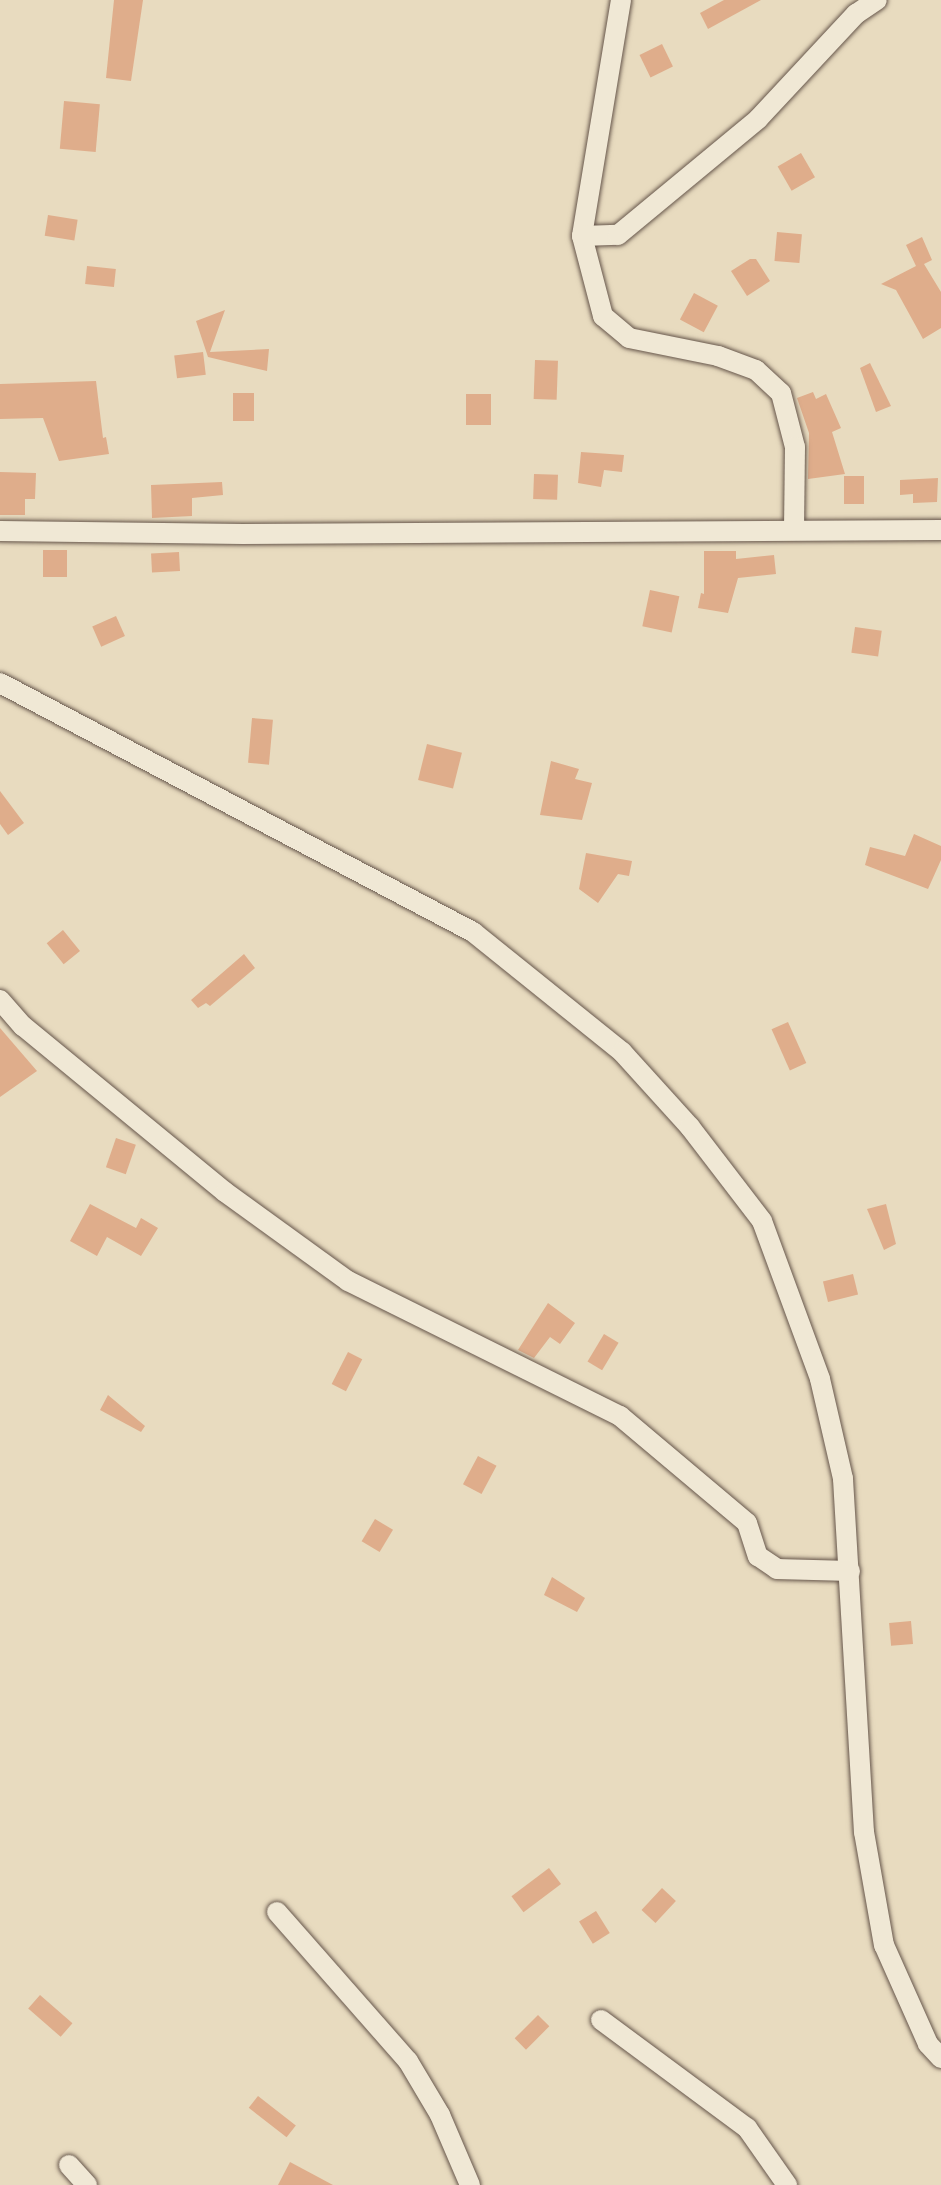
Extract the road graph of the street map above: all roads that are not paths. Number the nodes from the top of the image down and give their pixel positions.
1 (621, 0) edge
2 (877, 0) edge
3 (582, 236) junction
4 (794, 528) junction
5 (941, 530) edge
6 (0, 531) edge
7 (0, 683) edge
8 (0, 1000) edge
9 (850, 1571) junction
10 (277, 1912) dead end
11 (601, 2020) dead end
12 (941, 2058) edge
13 (69, 2165) dead end
14 (87, 2185) edge
15 (470, 2185) edge
16 (787, 2185) edge

1 - 3 street
2 - 3 street
3 - 4 street
4 - 5 street
4 - 6 street
7 - 9 street
8 - 9 street
9 - 12 street
10 - 15 street
11 - 16 street
13 - 14 street

